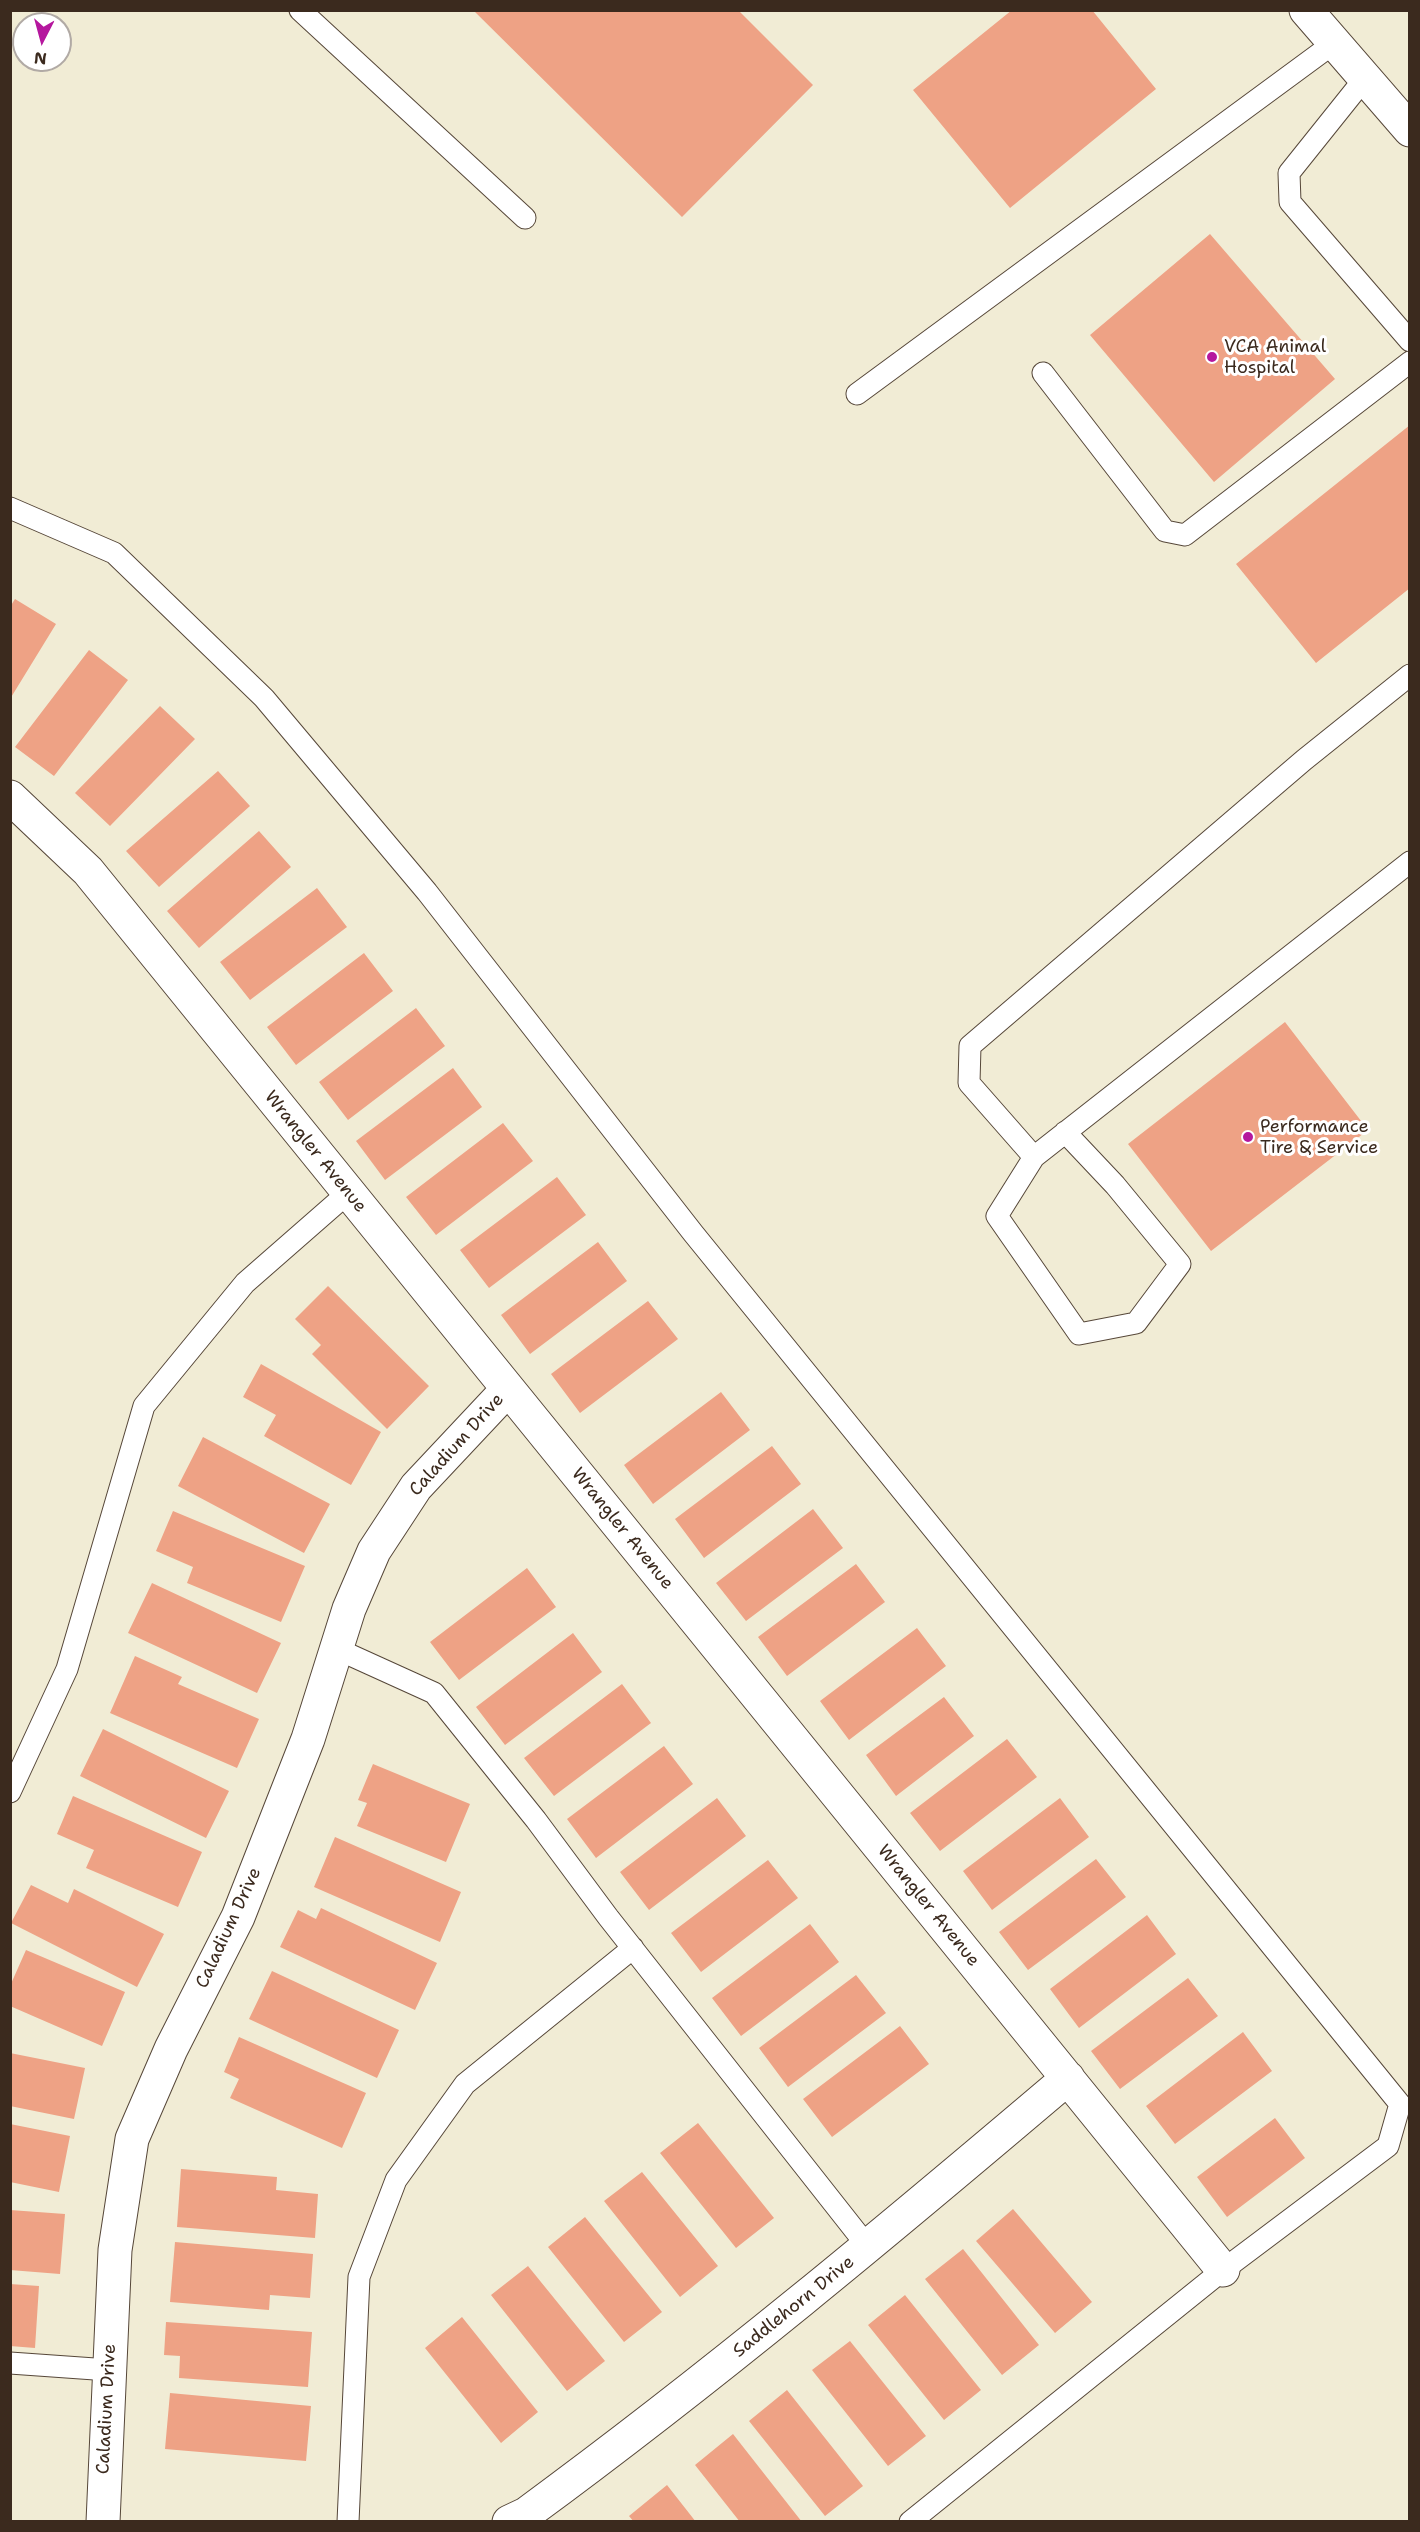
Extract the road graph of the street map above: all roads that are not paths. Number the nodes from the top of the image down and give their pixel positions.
1 (300, 10) edge
2 (1306, 10) edge
3 (1334, 43) junction
4 (1365, 78) junction
5 (1410, 130) edge
6 (525, 218) dead end
7 (1410, 341) edge
8 (1410, 362) edge
9 (1043, 374) dead end
10 (857, 394) dead end
11 (10, 508) edge
12 (1410, 675) edge
13 (10, 796) edge
14 (1410, 862) edge
15 (1065, 1132) junction
16 (1034, 1157) junction
17 (348, 1192) junction
18 (508, 1389) junction
19 (337, 1649) junction
20 (10, 1792) edge
21 (633, 1948) junction
22 (1068, 2078) junction
23 (868, 2247) junction
24 (1223, 2270) junction
25 (10, 2363) edge
26 (109, 2370) junction
27 (102, 2522) edge
28 (348, 2522) edge
29 (509, 2522) edge
30 (910, 2522) edge

1 - 6 lane
2 - 3 street
3 - 4 street
3 - 10 lane
4 - 5 street
4 - 7 lane
8 - 9 lane
11 - 24 lane
12 - 16 lane
13 - 17 street, Wrangler Avenue
14 - 15 lane
15 - 16 lane
15 - 16 lane
17 - 18 street, Wrangler Avenue
17 - 20 lane
18 - 19 street, Caladium Drive
18 - 22 street, Wrangler Avenue
19 - 21 lane
19 - 26 street, Caladium Drive
21 - 23 lane
21 - 28 lane
22 - 23 street, Saddlehorn Drive
22 - 24 street, Wrangler Avenue
23 - 29 street, Saddlehorn Drive
24 - 30 lane
25 - 26 lane
26 - 27 street, Caladium Drive

